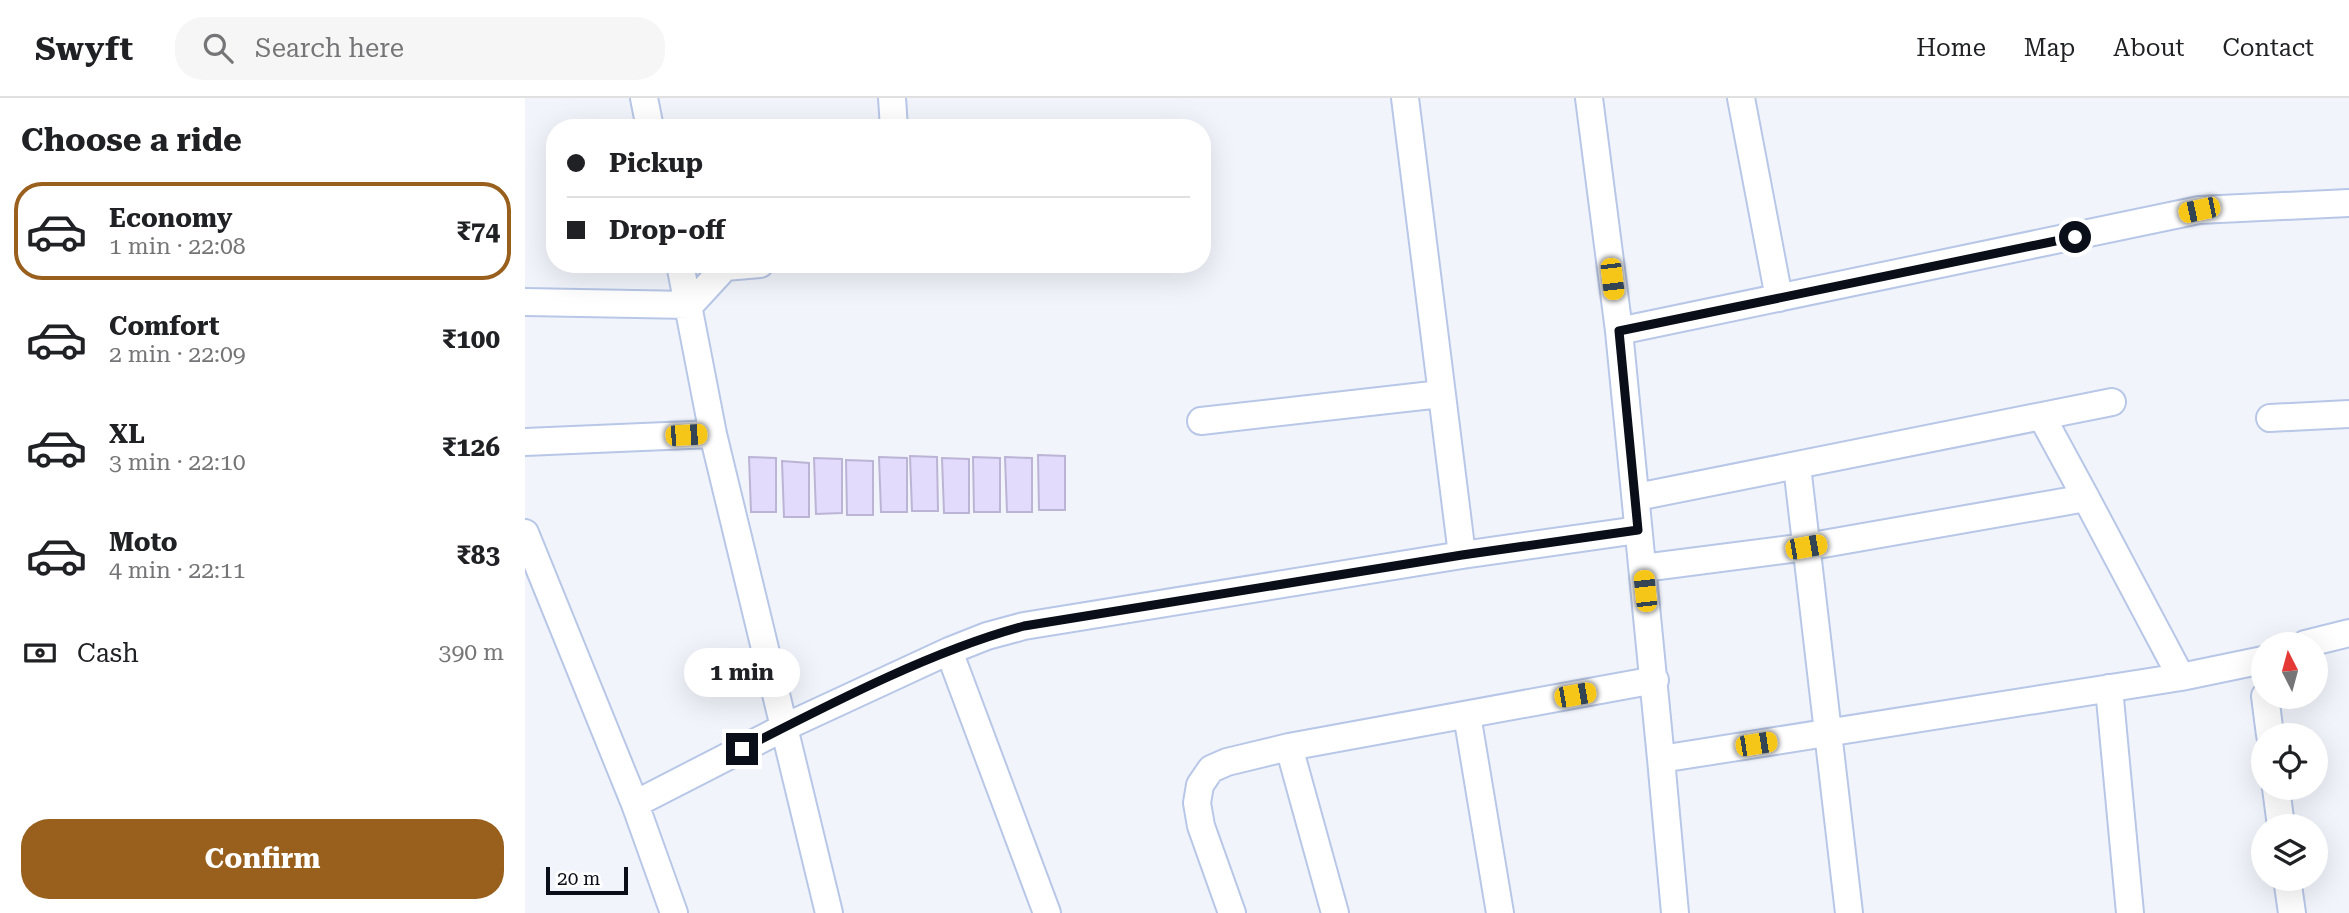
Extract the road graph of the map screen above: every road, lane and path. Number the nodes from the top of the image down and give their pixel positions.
1 (644, 98) edge
2 (892, 98) edge
3 (1405, 98) edge
4 (1589, 98) edge
5 (1741, 98) edge
6 (648, 119) edge
7 (893, 119) edge
8 (2349, 203) edge
9 (682, 273) edge
10 (718, 273) edge
11 (1779, 298) junction
12 (525, 302) edge
13 (690, 305) junction
14 (1619, 331) junction
15 (1441, 394) junction
16 (2112, 402) dead end
17 (2349, 414) edge
18 (2042, 417) junction
19 (2270, 418) dead end
20 (1201, 421) dead end
21 (713, 434) junction
22 (525, 442) edge
23 (1797, 466) junction
24 (1637, 497) junction
25 (2086, 498) junction
26 (1638, 530) junction
27 (525, 533) edge
28 (1806, 547) junction
29 (1462, 555) junction
30 (1643, 568) junction
31 (2349, 633) edge
32 (2328, 638) edge
33 (949, 651) junction
34 (2251, 667) edge
35 (2181, 677) junction
36 (1655, 680) junction
37 (2109, 688) junction
38 (1467, 715) junction
39 (785, 727) junction
40 (1828, 733) junction
41 (1289, 747) junction
42 (1661, 759) junction
43 (635, 804) junction
44 (2289, 891) edge
45 (674, 913) edge
46 (829, 913) edge
47 (1048, 913) edge
48 (1232, 913) edge
49 (1335, 913) edge
50 (1500, 913) edge
51 (1675, 913) edge
52 (1849, 913) edge
53 (2130, 913) edge
54 (2292, 913) edge

1 - 6 street
2 - 7 street
3 - 15 street
4 - 14 street
5 - 11 street
8 - 11 street
9 - 13 street
10 - 13 street
11 - 14 street
12 - 13 street
13 - 21 street
14 - 24 street
15 - 20 street
15 - 29 street
16 - 18 street
17 - 19 street
18 - 23 street
18 - 25 street
21 - 22 street
21 - 39 street
23 - 24 street
23 - 28 street
24 - 26 street
25 - 28 street
25 - 35 street
26 - 29 street
26 - 30 street
27 - 43 street
28 - 30 street
28 - 40 street
29 - 33 street
30 - 36 street
31 - 32 street
33 - 39 street
33 - 47 street
34 - 35 street
35 - 37 street
36 - 38 street
36 - 42 street
37 - 40 street
37 - 53 street
38 - 41 street
38 - 50 street
39 - 43 street
39 - 46 street
40 - 42 street
40 - 52 street
41 - 48 street
41 - 49 street
42 - 51 street
43 - 45 street
44 - 54 street

